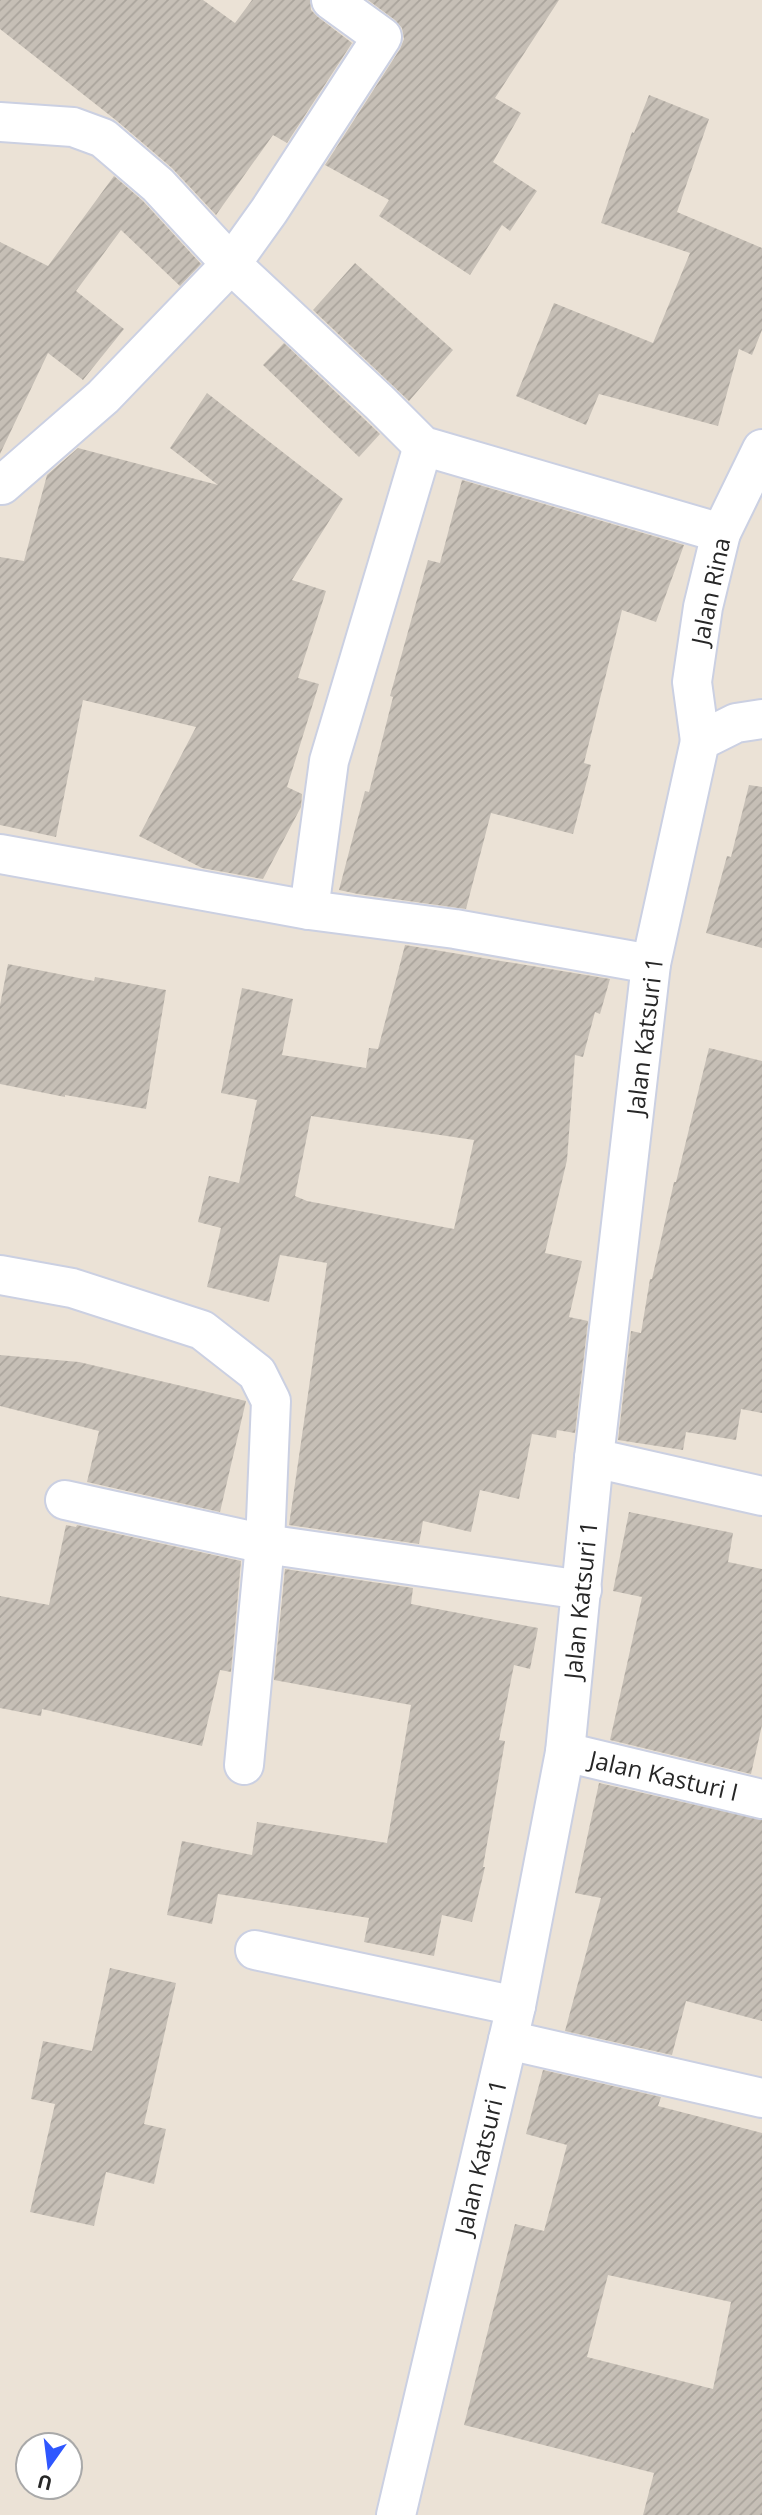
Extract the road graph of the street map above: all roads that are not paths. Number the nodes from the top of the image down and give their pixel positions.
1 (331, 0) edge
2 (0, 122) edge
3 (231, 264) junction
4 (423, 446) junction
5 (762, 449) edge
6 (2, 485) dead end
7 (721, 533) junction
8 (762, 719) edge
9 (700, 741) junction
10 (0, 854) edge
11 (309, 910) junction
12 (651, 964) junction
13 (0, 1275) edge
14 (594, 1458) junction
15 (762, 1496) edge
16 (65, 1500) dead end
17 (265, 1544) junction
18 (582, 1590) junction
19 (565, 1752) junction
20 (244, 1765) dead end
21 (762, 1799) edge
22 (255, 1950) dead end
23 (512, 2023) junction
24 (762, 2098) edge
25 (396, 2515) edge

1 - 3 street
2 - 3 street
3 - 4 street
3 - 6 street
4 - 7 street
4 - 11 street
5 - 7 street, Jalan Rina
7 - 9 street, Jalan Rina
8 - 9 street
9 - 12 street, Jalan Katsuri 1
10 - 11 street
11 - 12 street
12 - 14 street, Jalan Katsuri 1
13 - 17 street
14 - 15 street
14 - 18 street, Jalan Katsuri 1
16 - 17 street
17 - 18 street
17 - 20 street
18 - 19 street, Jalan Katsuri 1
19 - 21 street, Jalan Kasturi I
19 - 23 street, Jalan Katsuri 1
22 - 23 street
23 - 24 street
23 - 25 street, Jalan Katsuri 1

